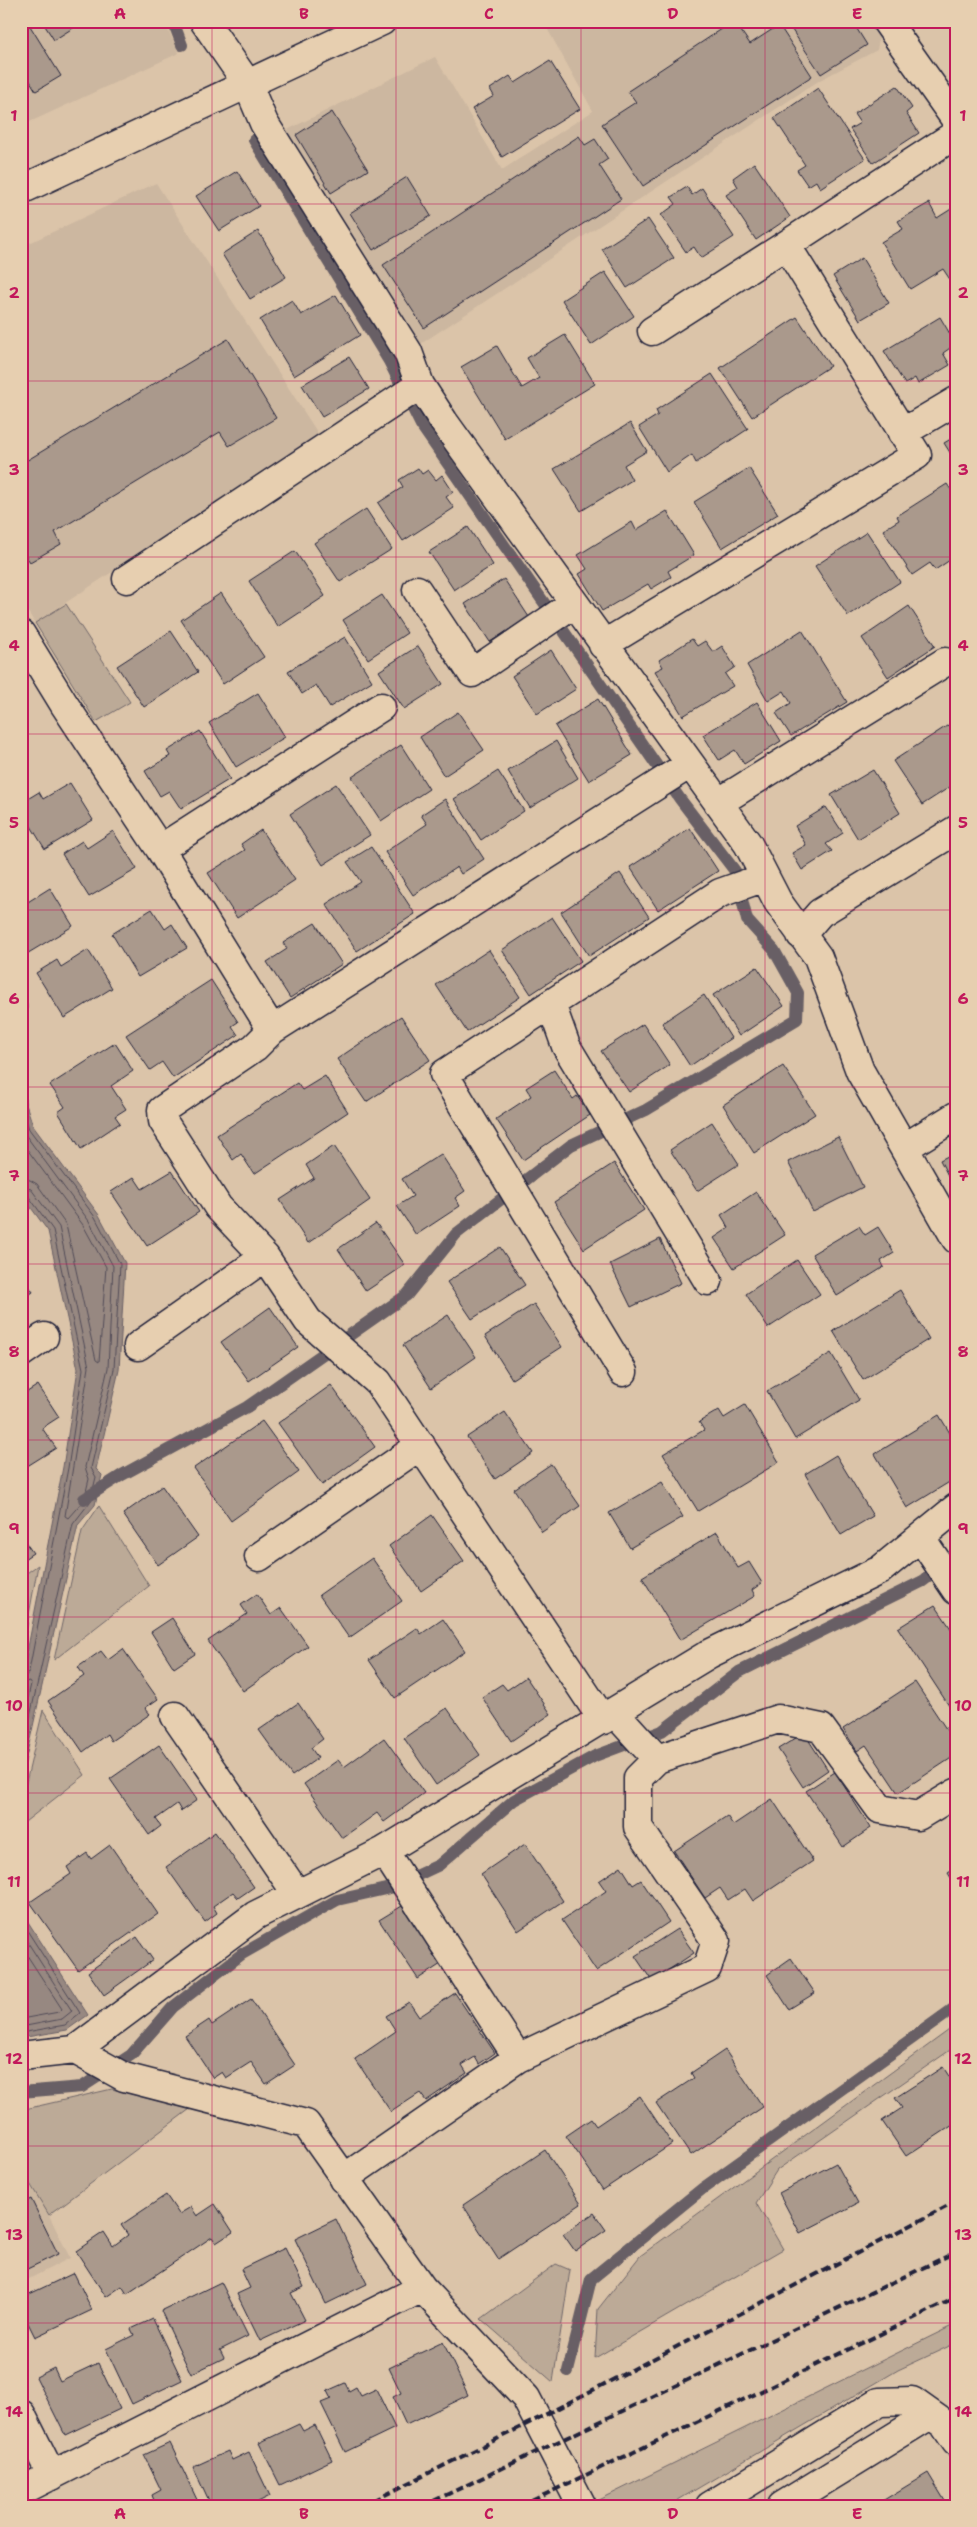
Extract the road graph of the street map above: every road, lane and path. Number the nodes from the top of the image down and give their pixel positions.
1 (204, 21) edge
2 (382, 21) edge
3 (886, 21) edge
4 (247, 83) junction
5 (956, 120) edge
6 (956, 134) edge
7 (21, 190) edge
8 (786, 245) junction
9 (652, 331) dead end
10 (408, 392) junction
11 (956, 400) edge
12 (902, 433) junction
13 (128, 579) dead end
14 (417, 590) dead end
15 (561, 612) junction
16 (21, 634) edge
17 (603, 645) junction
18 (945, 662) dead end
19 (381, 707) dead end
20 (685, 768) junction
21 (718, 803) junction
22 (956, 830) edge
23 (160, 850) junction
24 (758, 879) junction
25 (801, 935) junction
26 (551, 1004) junction
27 (272, 1030) junction
28 (956, 1116) edge
29 (904, 1148) junction
30 (956, 1240) edge
31 (265, 1257) junction
32 (708, 1281) dead end
33 (44, 1338) dead end
34 (138, 1346) dead end
35 (21, 1352) edge
36 (623, 1372) dead end
37 (421, 1445) junction
38 (956, 1508) edge
39 (927, 1545) junction
40 (260, 1557) dead end
41 (952, 1585) edge
42 (175, 1716) dead end
43 (615, 1719) junction
44 (652, 1754) junction
45 (956, 1793) edge
46 (389, 1859) junction
47 (297, 1894) junction
48 (21, 2056) edge
49 (86, 2056) junction
50 (518, 2058) junction
51 (343, 2179) junction
52 (422, 2288) junction
53 (21, 2414) edge
54 (930, 2415) junction
55 (956, 2442) edge
56 (52, 2476) junction
57 (21, 2491) edge
58 (582, 2506) edge
59 (710, 2506) edge
60 (782, 2506) edge

1 - 4 street
2 - 4 street
3 - 5 street
4 - 7 street
4 - 10 street
6 - 8 street
8 - 9 street
8 - 12 street
10 - 13 street
10 - 15 street
11 - 12 street
12 - 17 street
14 - 15 street
15 - 17 street
16 - 23 street
17 - 20 street
18 - 21 street
19 - 23 street
20 - 21 street
20 - 27 street
21 - 24 street
22 - 25 street
23 - 27 street
24 - 25 street
24 - 26 street
25 - 29 street
26 - 32 street
26 - 36 street
27 - 31 street
28 - 29 street
29 - 30 street
31 - 34 street
31 - 37 street
33 - 35 street
37 - 40 street
37 - 43 street
38 - 39 street
39 - 41 street
39 - 43 street
42 - 47 street
43 - 44 street
43 - 46 street
44 - 45 street
44 - 50 street
46 - 47 street
46 - 50 street
47 - 49 street
48 - 49 street
49 - 51 street
50 - 51 street
51 - 52 street
52 - 56 street
52 - 58 street
53 - 56 street
54 - 55 street
54 - 59 street
54 - 60 street
56 - 57 street

